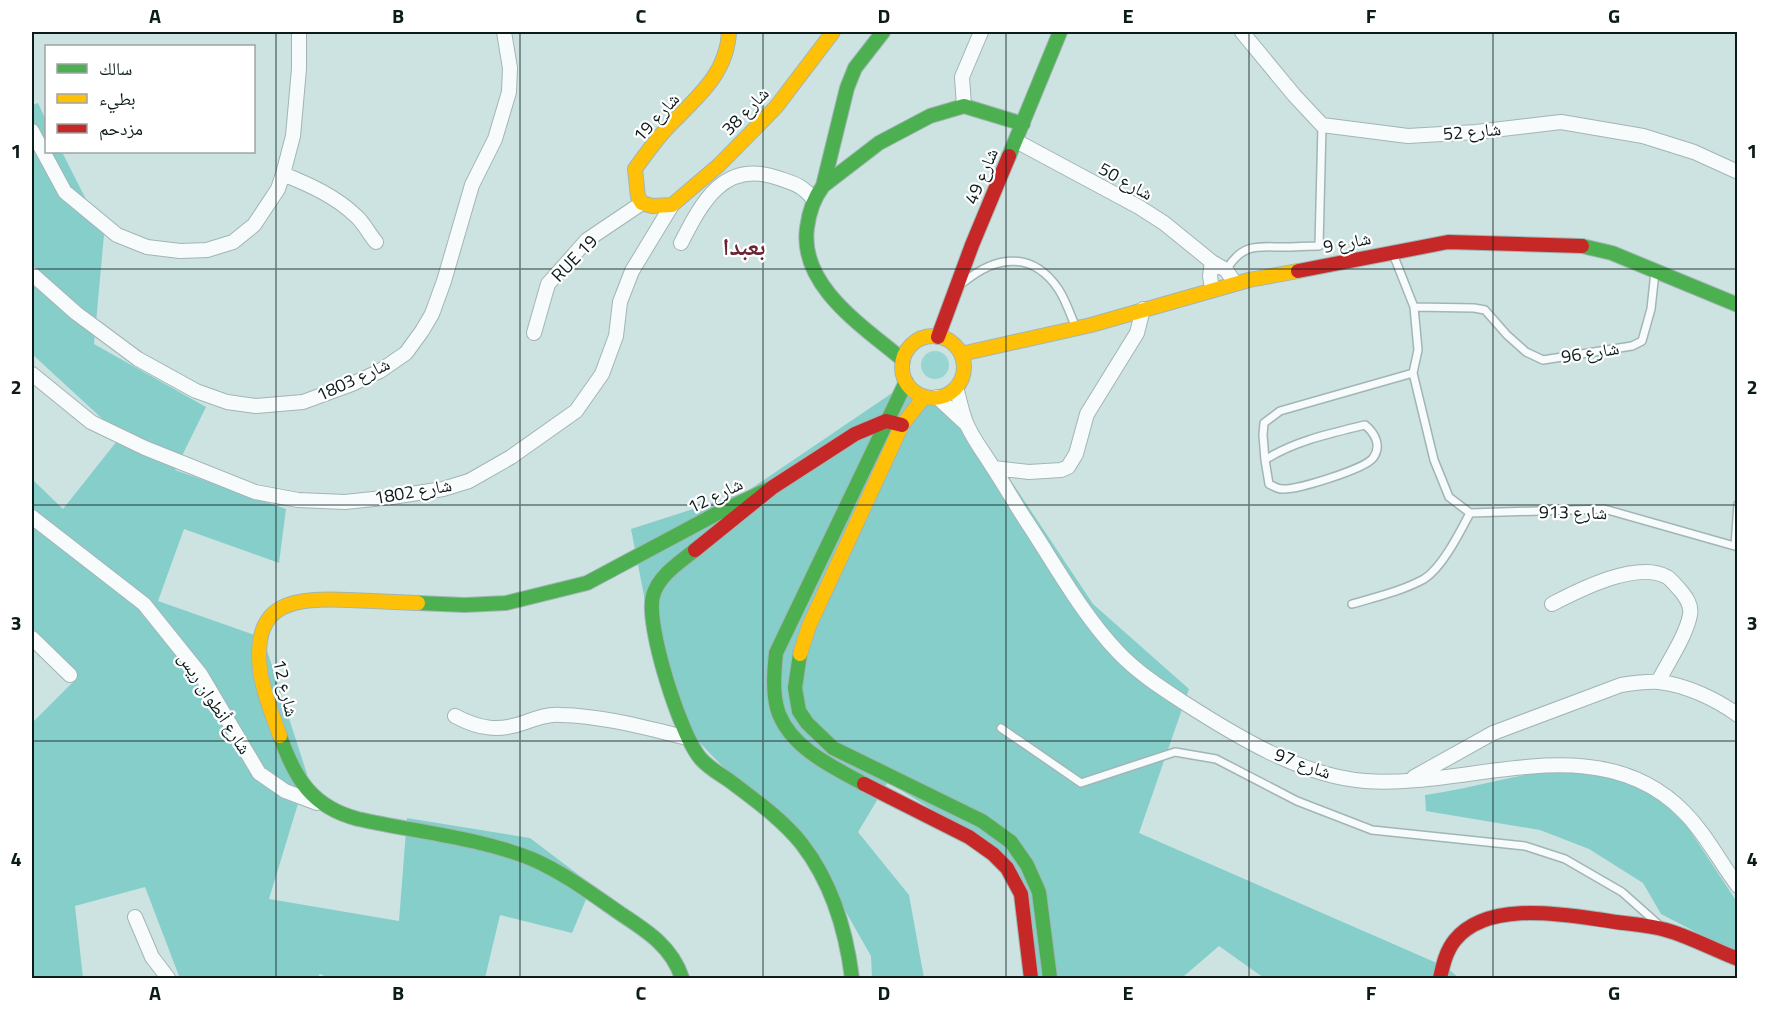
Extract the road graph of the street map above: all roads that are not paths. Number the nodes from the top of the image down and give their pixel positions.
1 (299, 32) edge
2 (504, 32) edge
3 (729, 32) edge
4 (833, 32) edge
5 (883, 32) edge
6 (981, 32) edge
7 (1060, 32) edge
8 (1242, 32) edge
9 (964, 106) junction
10 (1023, 124) junction
11 (1322, 125) junction
12 (32, 131) edge
13 (1016, 141) junction
14 (1737, 172) edge
15 (283, 174) junction
16 (823, 186) junction
17 (813, 199) junction
18 (642, 203) junction
19 (672, 205) junction
20 (376, 242) dead end
21 (681, 243) dead end
22 (1392, 251) junction
23 (1212, 262) junction
24 (1226, 270) junction
25 (1655, 272) junction
26 (32, 274) edge
27 (1235, 283) junction
28 (956, 288) junction
29 (1212, 289) junction
30 (1737, 305) edge
31 (1414, 308) junction
32 (1143, 309) junction
33 (1076, 328) junction
34 (534, 333) dead end
35 (938, 337) junction
36 (961, 354) junction
37 (903, 360) junction
38 (1413, 373) junction
39 (32, 374) edge
40 (906, 382) junction
41 (956, 388) junction
42 (931, 397) junction
43 (886, 421) junction
44 (902, 425) junction
45 (967, 425) junction
46 (1265, 459) junction
47 (994, 468) junction
48 (773, 487) junction
49 (1737, 504) edge
50 (1470, 513) junction
51 (32, 517) edge
52 (1736, 546) edge
53 (1352, 604) dead end
54 (1552, 604) dead end
55 (32, 638) edge
56 (70, 675) dead end
57 (1658, 682) junction
58 (1737, 715) edge
59 (455, 716) dead end
60 (1001, 728) dead end
61 (688, 738) junction
62 (1407, 781) junction
63 (324, 806) junction
64 (1737, 886) edge
65 (135, 917) dead end
66 (1665, 930) junction
67 (1737, 959) edge
68 (1443, 975) edge
69 (168, 978) edge
70 (682, 978) edge
71 (852, 978) edge
72 (1031, 978) edge
73 (1050, 978) edge

1 - 15 street
2 - 26 street, شارع 1803
3 - 18 main road, شارع 19
4 - 19 main road, شارع 38
5 - 16 main road
6 - 9 street
7 - 10 main road, شارع 49
8 - 11 street
9 - 10 main road
9 - 16 main road
10 - 13 main road, شارع 49
11 - 14 street, شارع 52
11 - 24 lane
12 - 15 street
13 - 23 street, شارع 50
13 - 28 main road, شارع 49
15 - 20 street
16 - 17 main road
17 - 21 street
17 - 37 main road
18 - 19 main road
18 - 34 street, RUE 19
19 - 39 street, شارع 1802
22 - 25 main road, شارع 9
22 - 27 main road, شارع 9
22 - 31 lane
23 - 24 street, شارع 50
23 - 29 street
24 - 27 street, شارع 50
25 - 30 main road, شارع 9
25 - 31 lane, شارع 96
27 - 29 main road, شارع 9
28 - 33 lane
28 - 35 main road, شارع 49
29 - 32 main road, شارع 9
31 - 38 lane
32 - 33 main road, شارع 9
32 - 47 street
33 - 36 main road, شارع 9
35 - 36 main road
35 - 37 main road
36 - 41 main road
37 - 40 main road
38 - 46 lane
38 - 50 lane
40 - 42 main road
40 - 43 main road
41 - 42 main road
41 - 45 street, شارع 97
42 - 44 main road
42 - 45 street, شارع 97
43 - 44 main road
43 - 48 main road
43 - 72 main road
44 - 73 main road
45 - 47 street, شارع 97
46 - 46 lane
47 - 62 street, شارع 97
48 - 61 main road
48 - 63 main road, شارع 12
49 - 52 lane
50 - 52 lane, شارع 913
50 - 53 lane
51 - 63 street, شارع أنطوان ريس
54 - 57 street
55 - 56 street
57 - 58 street
57 - 62 street
59 - 61 street
60 - 66 lane
61 - 71 main road
62 - 64 street, شارع 97
63 - 70 main road, شارع 12
65 - 69 street
66 - 67 main road
66 - 68 main road

